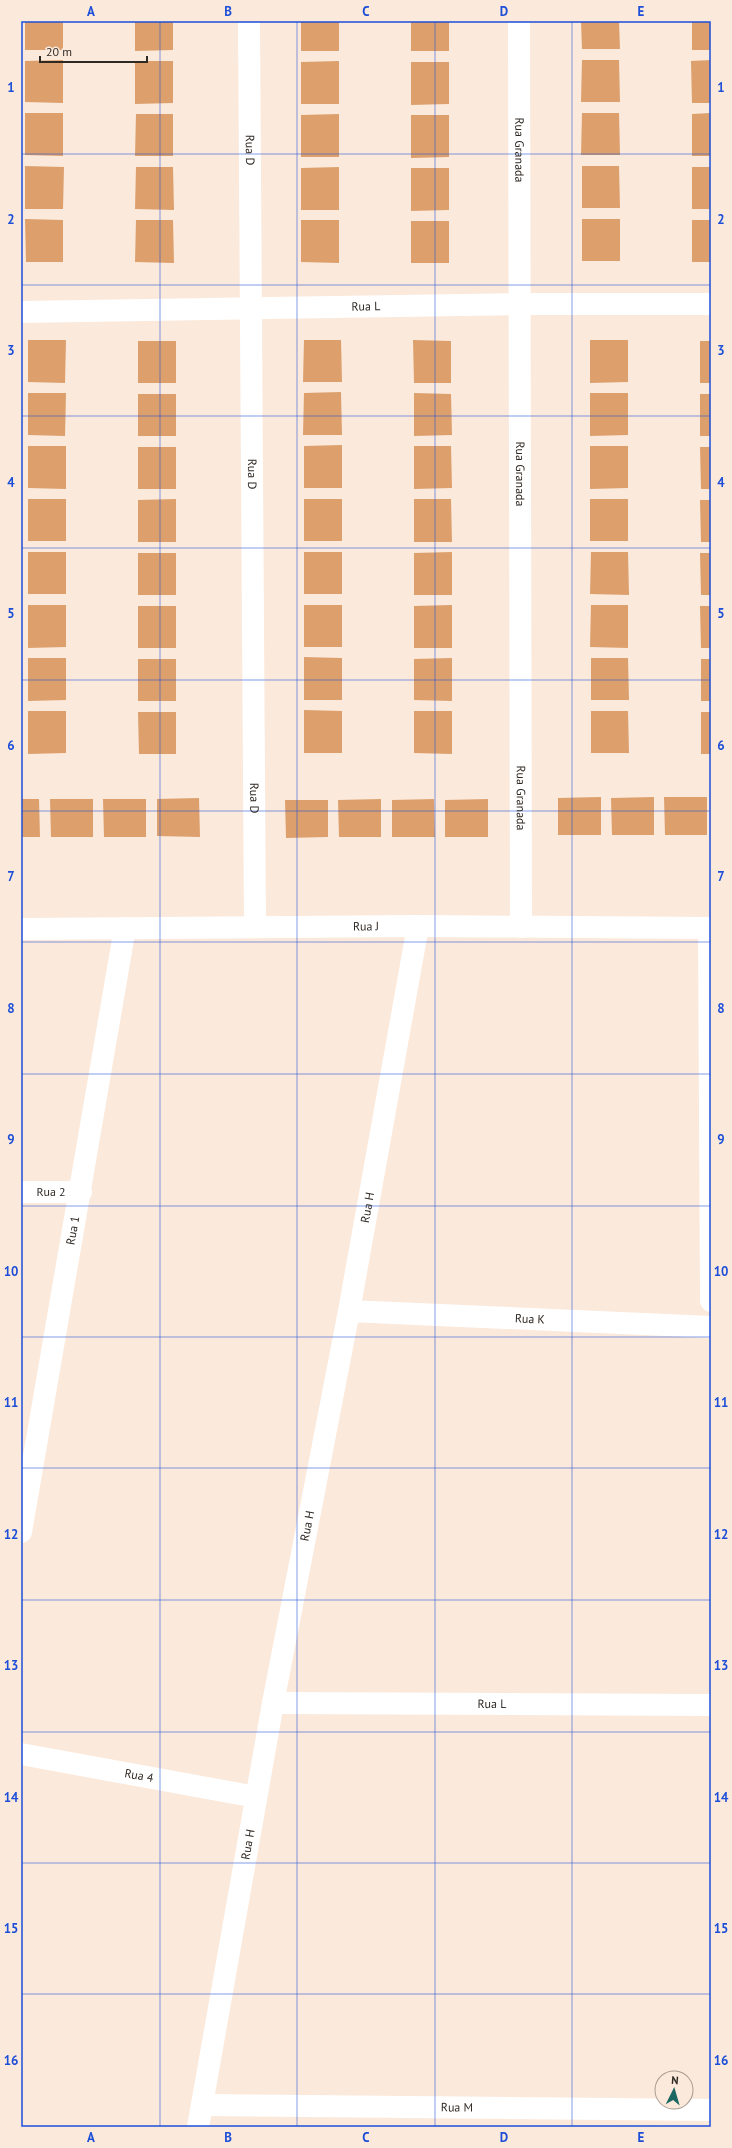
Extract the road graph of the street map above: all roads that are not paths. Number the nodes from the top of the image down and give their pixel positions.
1 (249, 21) edge
2 (520, 21) edge
3 (520, 304) junction
4 (711, 304) edge
5 (251, 308) junction
6 (21, 312) edge
7 (418, 926) junction
8 (255, 927) junction
9 (522, 927) junction
10 (21, 928) edge
11 (125, 928) junction
12 (710, 928) edge
13 (21, 1192) edge
14 (81, 1192) junction
15 (711, 1301) edge
16 (349, 1311) junction
17 (711, 1327) edge
18 (27, 1465) edge
19 (21, 1532) edge
20 (273, 1703) junction
21 (711, 1705) edge
22 (21, 1754) edge
23 (256, 1797) junction
24 (202, 2105) junction
25 (711, 2110) edge
26 (198, 2127) edge

1 - 5 street, Rua D
2 - 3 street, Rua Granada
3 - 4 street, Rua L
3 - 5 street, Rua L
3 - 9 street, Rua Granada
5 - 6 street, Rua L
5 - 8 street, Rua D
7 - 8 street, Rua J
7 - 9 street, Rua J
7 - 16 street, Rua H
8 - 11 street, Rua J
9 - 12 street, Rua J
10 - 11 street, Rua J
11 - 14 street, Rua 1
12 - 15 street
13 - 14 street, Rua 2
14 - 18 street, Rua 1
16 - 17 street, Rua K
16 - 20 street, Rua H
18 - 19 street, Rua 1
20 - 21 street, Rua L
20 - 23 street, Rua H
22 - 23 street, Rua 4
23 - 24 street, Rua H
24 - 25 street, Rua M
24 - 26 street, Rua H

